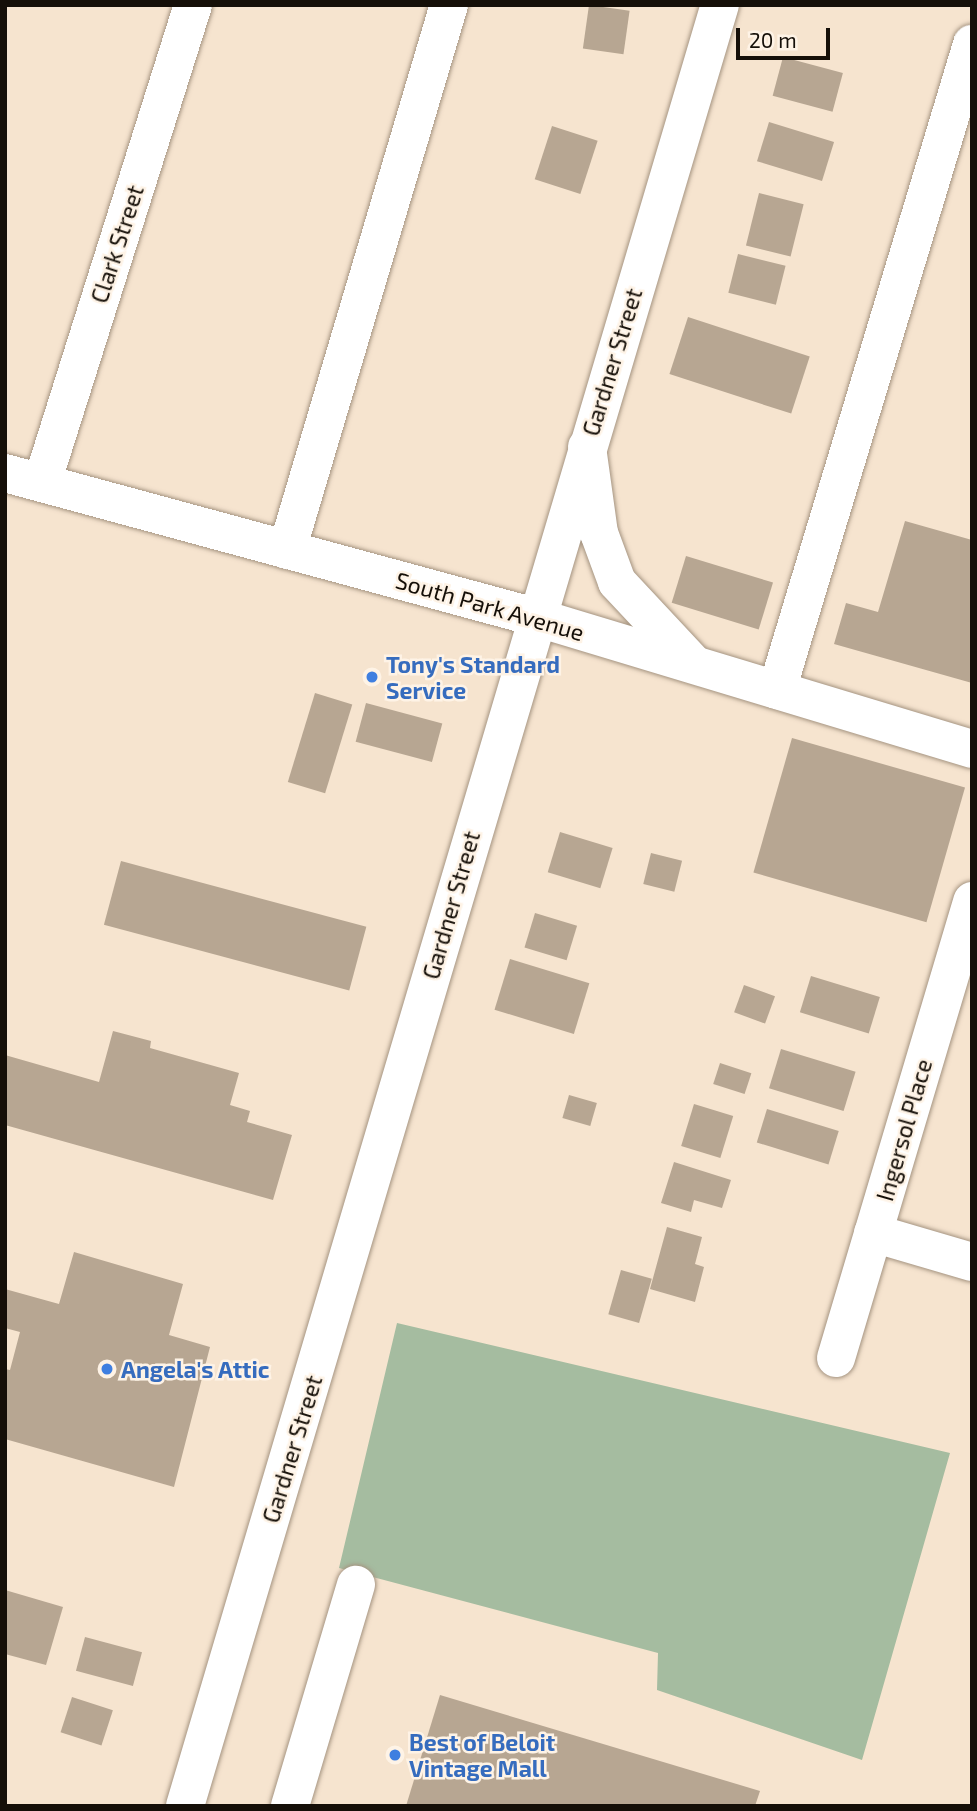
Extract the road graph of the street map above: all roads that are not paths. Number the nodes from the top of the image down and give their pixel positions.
1 (192, 5) edge
2 (449, 5) edge
3 (720, 5) edge
4 (972, 44) edge
5 (587, 447) junction
6 (5, 473) edge
7 (42, 483) junction
8 (287, 550) junction
9 (535, 617) junction
10 (695, 665) junction
11 (777, 690) junction
12 (972, 749) edge
13 (972, 901) edge
14 (958, 1000) edge
15 (873, 1233) junction
16 (972, 1262) edge
17 (836, 1359) dead end
18 (356, 1585) dead end
19 (185, 1806) edge
20 (290, 1806) edge

1 - 7 street, Clark Street
2 - 8 street
3 - 5 street, Gardner Street
4 - 11 street
5 - 9 street, Gardner Street
5 - 10 street
6 - 7 street, South Park Avenue
7 - 8 street, South Park Avenue
8 - 9 street, South Park Avenue
9 - 10 street, South Park Avenue
9 - 19 street, Gardner Street
10 - 11 street, South Park Avenue
11 - 12 street, South Park Avenue
13 - 14 street, Ingersol Place
14 - 15 street, Ingersol Place
15 - 16 street
15 - 17 street, Ingersol Place
18 - 20 street

